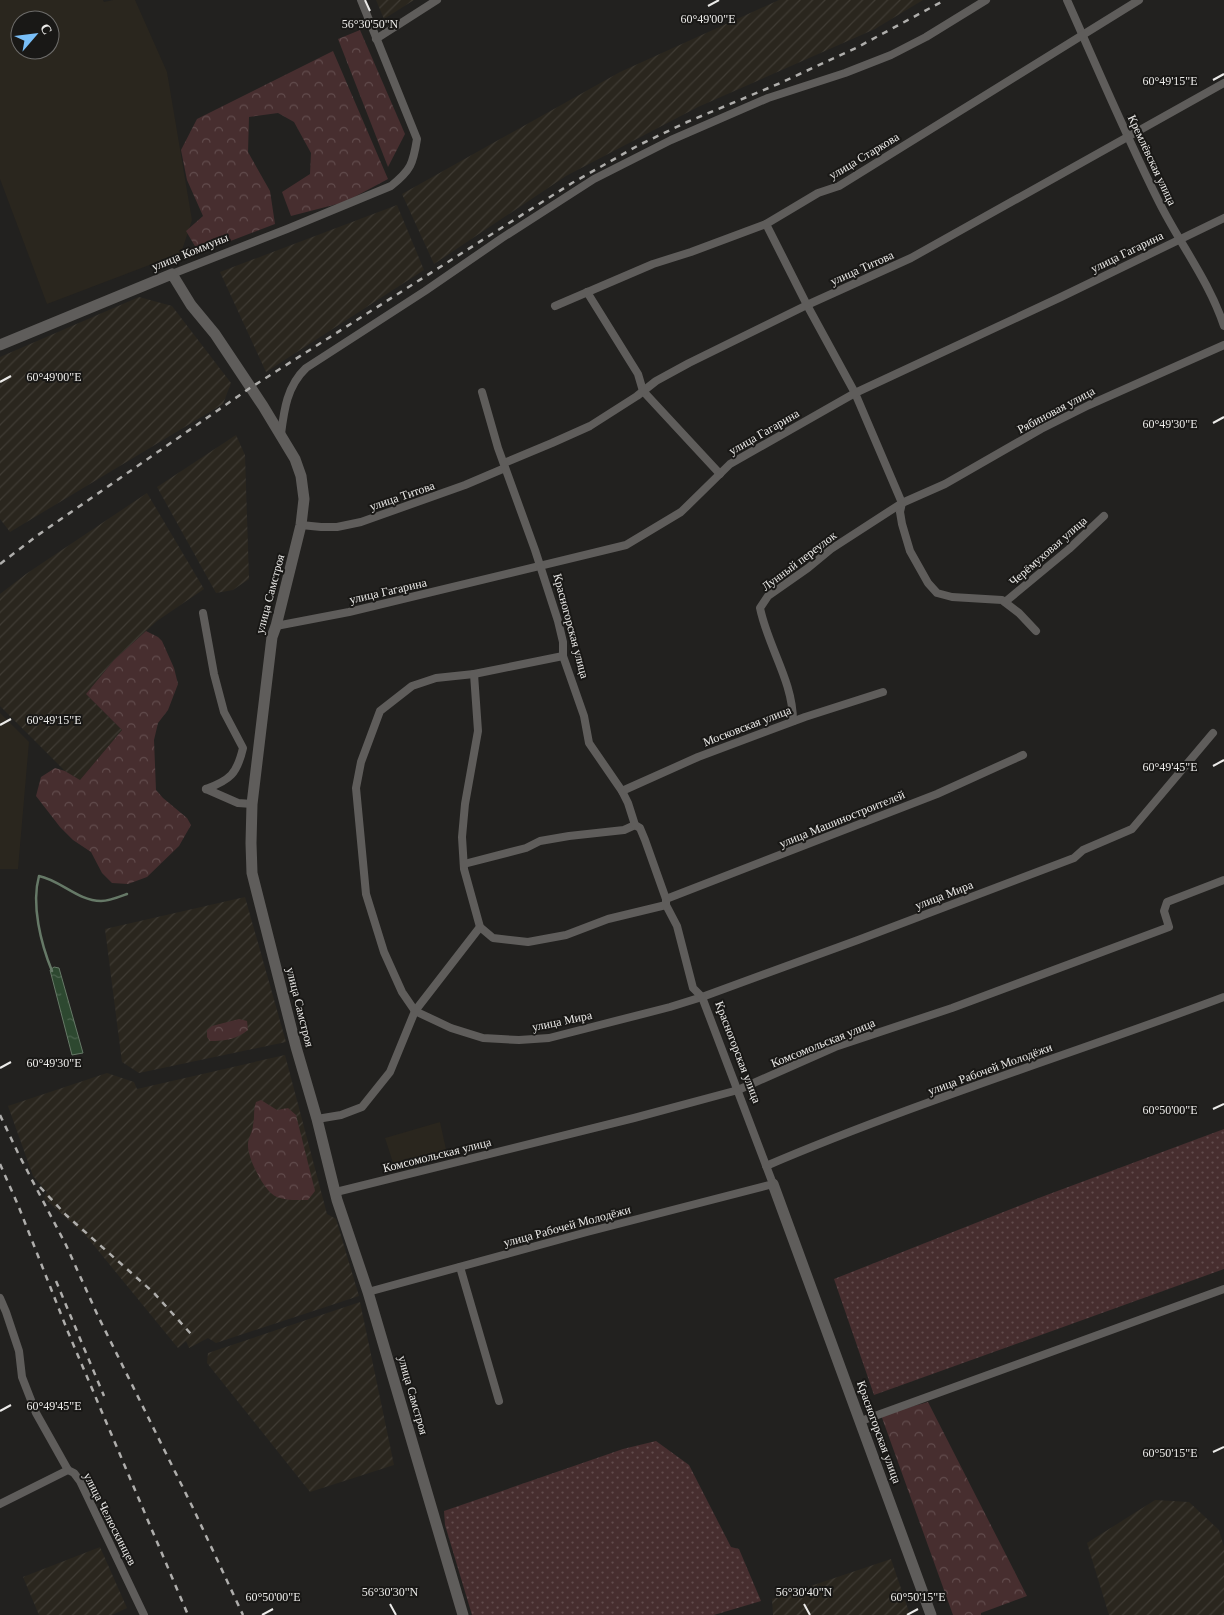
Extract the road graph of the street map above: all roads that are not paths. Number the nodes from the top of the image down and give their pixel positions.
1 (361, 0) edge
2 (437, 0) edge
3 (986, 0) edge
4 (1067, 0) edge
5 (1140, 0) edge
6 (1083, 35) junction
7 (376, 39) junction
8 (1224, 83) edge
9 (1128, 137) junction
10 (1224, 218) edge
11 (766, 224) junction
12 (1179, 240) junction
13 (172, 274) junction
14 (587, 292) junction
15 (807, 305) junction
16 (554, 306) dead end
17 (1224, 325) edge
18 (0, 345) edge
19 (1224, 345) edge
20 (643, 391) junction
21 (482, 392) dead end
22 (855, 393) junction
23 (281, 434) junction
24 (504, 465) junction
25 (720, 474) junction
26 (902, 503) junction
27 (1104, 516) dead end
28 (302, 525) junction
29 (540, 566) junction
30 (1005, 602) junction
31 (203, 613) dead end
32 (276, 626) junction
33 (1036, 630) dead end
34 (563, 656) junction
35 (474, 674) junction
36 (882, 692) dead end
37 (793, 721) junction
38 (1213, 733) dead end
39 (1024, 755) dead end
40 (622, 791) junction
41 (252, 804) junction
42 (635, 825) junction
43 (464, 864) junction
44 (1224, 880) edge
45 (666, 902) junction
46 (480, 927) junction
47 (1224, 996) edge
48 (702, 997) junction
49 (415, 1011) junction
50 (738, 1090) junction
51 (317, 1119) junction
52 (766, 1166) junction
53 (773, 1184) junction
54 (336, 1192) junction
55 (460, 1267) junction
56 (1224, 1289) edge
57 (368, 1292) junction
58 (0, 1298) edge
59 (498, 1401) dead end
60 (860, 1422) junction
61 (68, 1470) junction
62 (0, 1504) edge
63 (144, 1615) edge
64 (463, 1615) edge
65 (931, 1615) edge

1 - 7 street
2 - 7 street
3 - 23 street
4 - 6 street, Кремлёвская улица
5 - 6 street, улица Старкова
6 - 9 street, Кремлёвская улица
6 - 11 street, улица Старкова
7 - 13 street, улица Коммуны
8 - 9 street, улица Титова
9 - 12 street, Кремлёвская улица
9 - 15 street, улица Титова
10 - 12 street, улица Гагарина
11 - 14 street, улица Старкова
11 - 15 street
12 - 17 street, Кремлёвская улица
12 - 22 street, улица Гагарина
13 - 18 street, улица Коммуны
13 - 23 street, улица Самстроя
14 - 16 street, улица Старкова
14 - 20 street
15 - 20 street, улица Титова
15 - 22 street
19 - 26 street, Рябиновая улица
20 - 24 street, улица Титова
20 - 25 street
21 - 24 street, Красногорская улица
22 - 25 street, улица Гагарина
22 - 26 street
23 - 28 street, улица Самстроя
24 - 28 street, улица Титова
24 - 29 street, Красногорская улица
25 - 29 street, улица Гагарина
26 - 30 street
26 - 37 street, Лунный переулок
27 - 30 street, Черёмуховая улица
28 - 32 street, улица Самстроя
29 - 32 street, улица Гагарина
29 - 34 street, Красногорская улица
30 - 33 street
31 - 41 street
32 - 41 street, улица Самстроя
34 - 35 street
34 - 40 street, Красногорская улица
35 - 43 street
35 - 49 street
36 - 37 street, Московская улица
37 - 40 street, Московская улица
38 - 48 street, улица Мира
39 - 45 street, улица Машиностроителей
40 - 42 street, Красногорская улица
41 - 51 street, улица Самстроя
42 - 43 street
42 - 45 street, Красногорская улица
43 - 46 street
44 - 50 street, Комсомольская улица
45 - 46 street, улица Машиностроителей
45 - 48 street, Красногорская улица
46 - 49 street
47 - 52 street, улица Рабочей Молодёжи
48 - 49 street, улица Мира
48 - 50 street, Красногорская улица
49 - 51 street
50 - 52 street, Красногорская улица
50 - 54 street, Комсомольская улица
51 - 54 street, улица Самстроя
52 - 53 street, Красногорская улица
53 - 55 street, улица Рабочей Молодёжи
53 - 60 street, Красногорская улица
54 - 57 street, улица Самстроя
55 - 57 street, улица Рабочей Молодёжи
55 - 59 street
56 - 60 street
57 - 64 street, улица Самстроя
58 - 61 street, улица Челюскинцев
60 - 65 street, Красногорская улица
61 - 62 street
61 - 63 street, улица Челюскинцев

